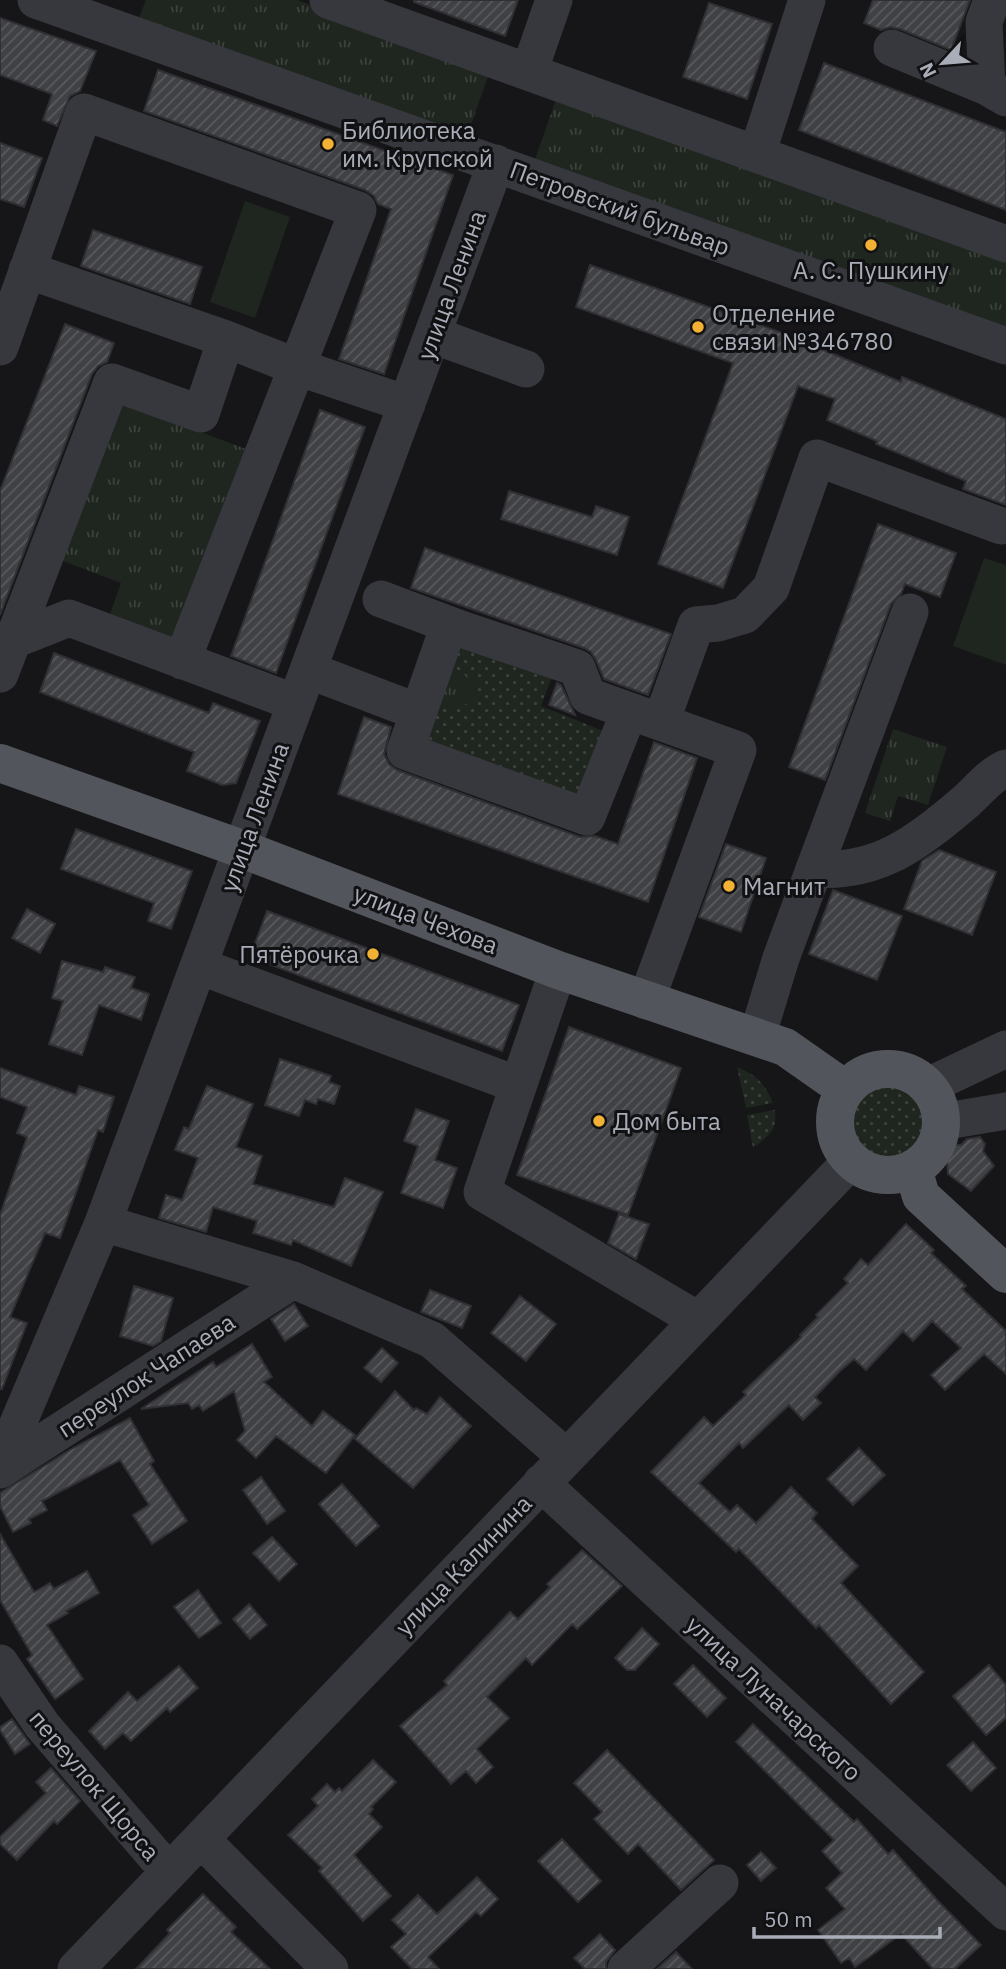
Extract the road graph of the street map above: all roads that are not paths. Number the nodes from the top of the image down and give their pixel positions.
1 (36, 0) edge
2 (328, 0) edge
3 (554, 0) edge
4 (807, 0) edge
5 (994, 17) edge
6 (892, 48) dead end
7 (529, 72) junction
8 (997, 93) edge
9 (757, 154) junction
10 (496, 163) junction
11 (1006, 244) edge
12 (27, 270) junction
13 (433, 335) junction
14 (226, 339) junction
15 (1006, 346) edge
16 (0, 347) edge
17 (280, 350) junction
18 (526, 369) dead end
19 (407, 404) junction
20 (1000, 526) dead end
21 (381, 599) dead end
22 (910, 612) dead end
23 (449, 625) junction
24 (6, 658) edge
25 (182, 661) junction
26 (302, 687) junction
27 (418, 712) junction
28 (645, 717) junction
29 (0, 763) edge
30 (1006, 768) edge
31 (242, 849) junction
32 (814, 869) junction
33 (199, 966) junction
34 (558, 970) junction
35 (646, 1001) junction
36 (757, 1037) junction
37 (1006, 1049) edge
38 (518, 1085) junction
39 (928, 1087) junction
40 (845, 1089) junction
41 (1006, 1111) edge
42 (941, 1122) junction
43 (851, 1161) junction
44 (914, 1169) junction
45 (103, 1223) junction
46 (1006, 1274) edge
47 (293, 1280) junction
48 (696, 1320) junction
49 (566, 1457) junction
50 (0, 1468) edge
51 (541, 1483) junction
52 (0, 1663) edge
53 (201, 1839) junction
54 (169, 1872) junction
55 (720, 1883) dead end
56 (1006, 1912) edge
57 (76, 1969) edge
58 (330, 1969) edge
59 (626, 1969) edge

1 - 10 street, Петровский бульвар
2 - 7 street
3 - 7 street
4 - 9 street
5 - 8 street
6 - 8 street
7 - 9 street
9 - 11 street
10 - 13 street, улица Ленина
10 - 15 street, Петровский бульвар
12 - 14 street
12 - 16 street
12 - 17 street
13 - 18 street
13 - 19 street, улица Ленина
14 - 17 street
14 - 24 street
17 - 19 street
17 - 25 street
19 - 26 street, улица Ленина
20 - 28 street
21 - 23 street
22 - 32 street
23 - 27 street
23 - 28 street
24 - 25 street
25 - 26 street
26 - 27 street
26 - 31 street, улица Ленина
27 - 28 street
28 - 35 street
29 - 31 main road, улица Чехова
30 - 32 street
31 - 33 street, улица Ленина
31 - 34 main road, улица Чехова
32 - 36 street
33 - 38 street
33 - 45 street, улица Ленина
34 - 35 main road, улица Чехова
34 - 38 street
35 - 36 main road, улица Чехова
36 - 40 main road, улица Чехова
37 - 39 street
38 - 48 street
39 - 40 main road
39 - 42 main road
40 - 43 main road
41 - 42 street
42 - 44 main road
43 - 44 main road
43 - 48 street, улица Калинина
44 - 46 main road
45 - 47 street
45 - 50 street, улица Ленина
47 - 49 street
47 - 50 street, переулок Чапаева
48 - 49 street, улица Калинина
49 - 51 street, улица Калинина
51 - 53 street, улица Калинина
51 - 56 street, улица Луначарского
52 - 54 street, переулок Щорса
53 - 54 street, улица Калинина
53 - 58 street
54 - 57 street, улица Калинина
55 - 59 street

